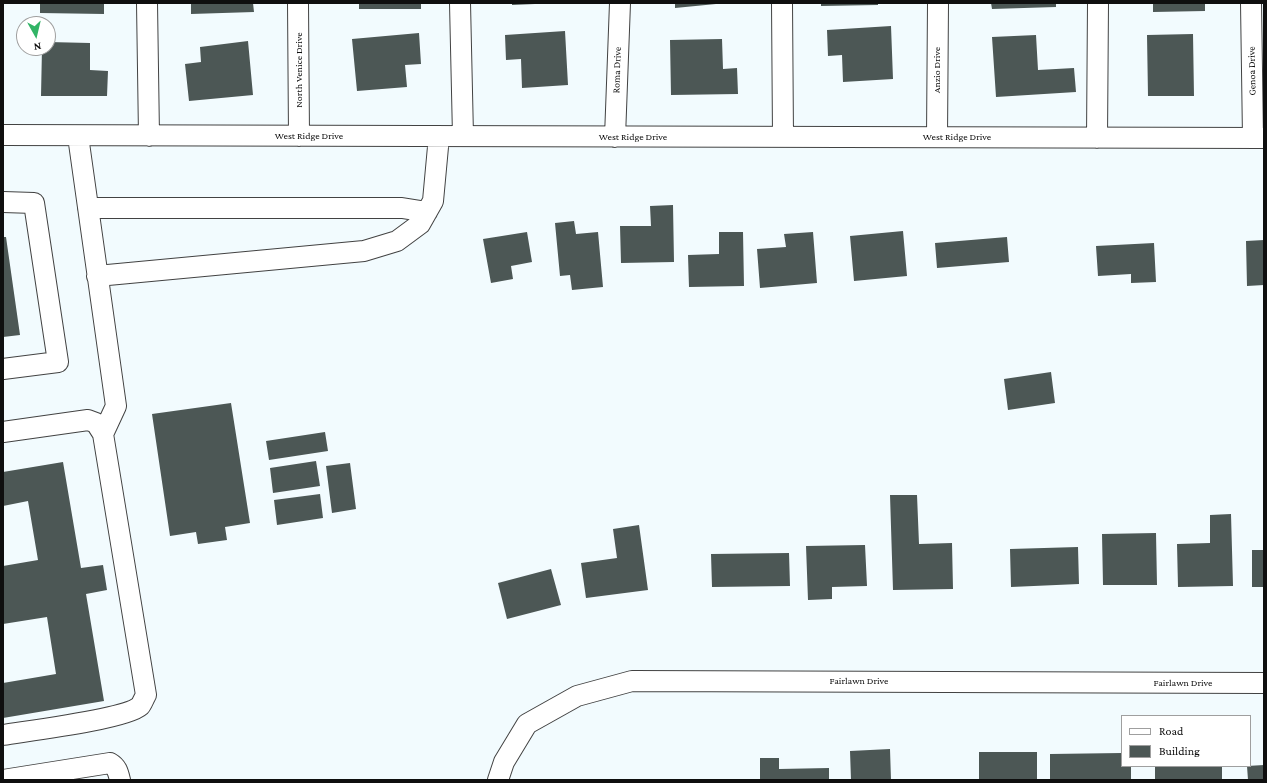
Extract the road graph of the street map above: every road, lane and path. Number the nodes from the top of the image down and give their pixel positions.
1 (147, 3) edge
2 (298, 3) edge
3 (460, 3) edge
4 (620, 3) edge
5 (782, 3) edge
6 (938, 3) edge
7 (1098, 3) edge
8 (1251, 3) edge
9 (3, 135) edge
10 (78, 136) junction
11 (149, 136) junction
12 (299, 136) junction
13 (438, 136) junction
14 (463, 136) junction
15 (615, 137) junction
16 (783, 137) junction
17 (937, 137) junction
18 (1097, 138) junction
19 (1259, 138) edge
20 (3, 202) edge
21 (88, 208) junction
22 (427, 212) junction
23 (97, 276) junction
24 (3, 369) edge
25 (3, 432) edge
26 (103, 434) junction
27 (1264, 683) edge
28 (3, 735) edge
29 (3, 780) edge
30 (120, 780) edge
31 (498, 780) edge

1 - 11 street
2 - 12 street, North Venice Drive
3 - 14 street
4 - 15 street, Roma Drive
5 - 16 street
6 - 17 street, Anzio Drive
7 - 18 street
8 - 19 street, Genoa Drive
9 - 10 street, West Ridge Drive
10 - 11 street, West Ridge Drive
10 - 21 street
11 - 12 street, West Ridge Drive
12 - 13 street, West Ridge Drive
13 - 14 street, West Ridge Drive
13 - 22 street
14 - 15 street, West Ridge Drive
15 - 16 street, West Ridge Drive
16 - 17 street, West Ridge Drive
17 - 18 street, West Ridge Drive
18 - 19 street, West Ridge Drive
20 - 24 street
21 - 22 street
21 - 23 street
22 - 23 street
23 - 26 street
25 - 26 street
26 - 28 street
27 - 31 street, Fairlawn Drive
29 - 30 street

